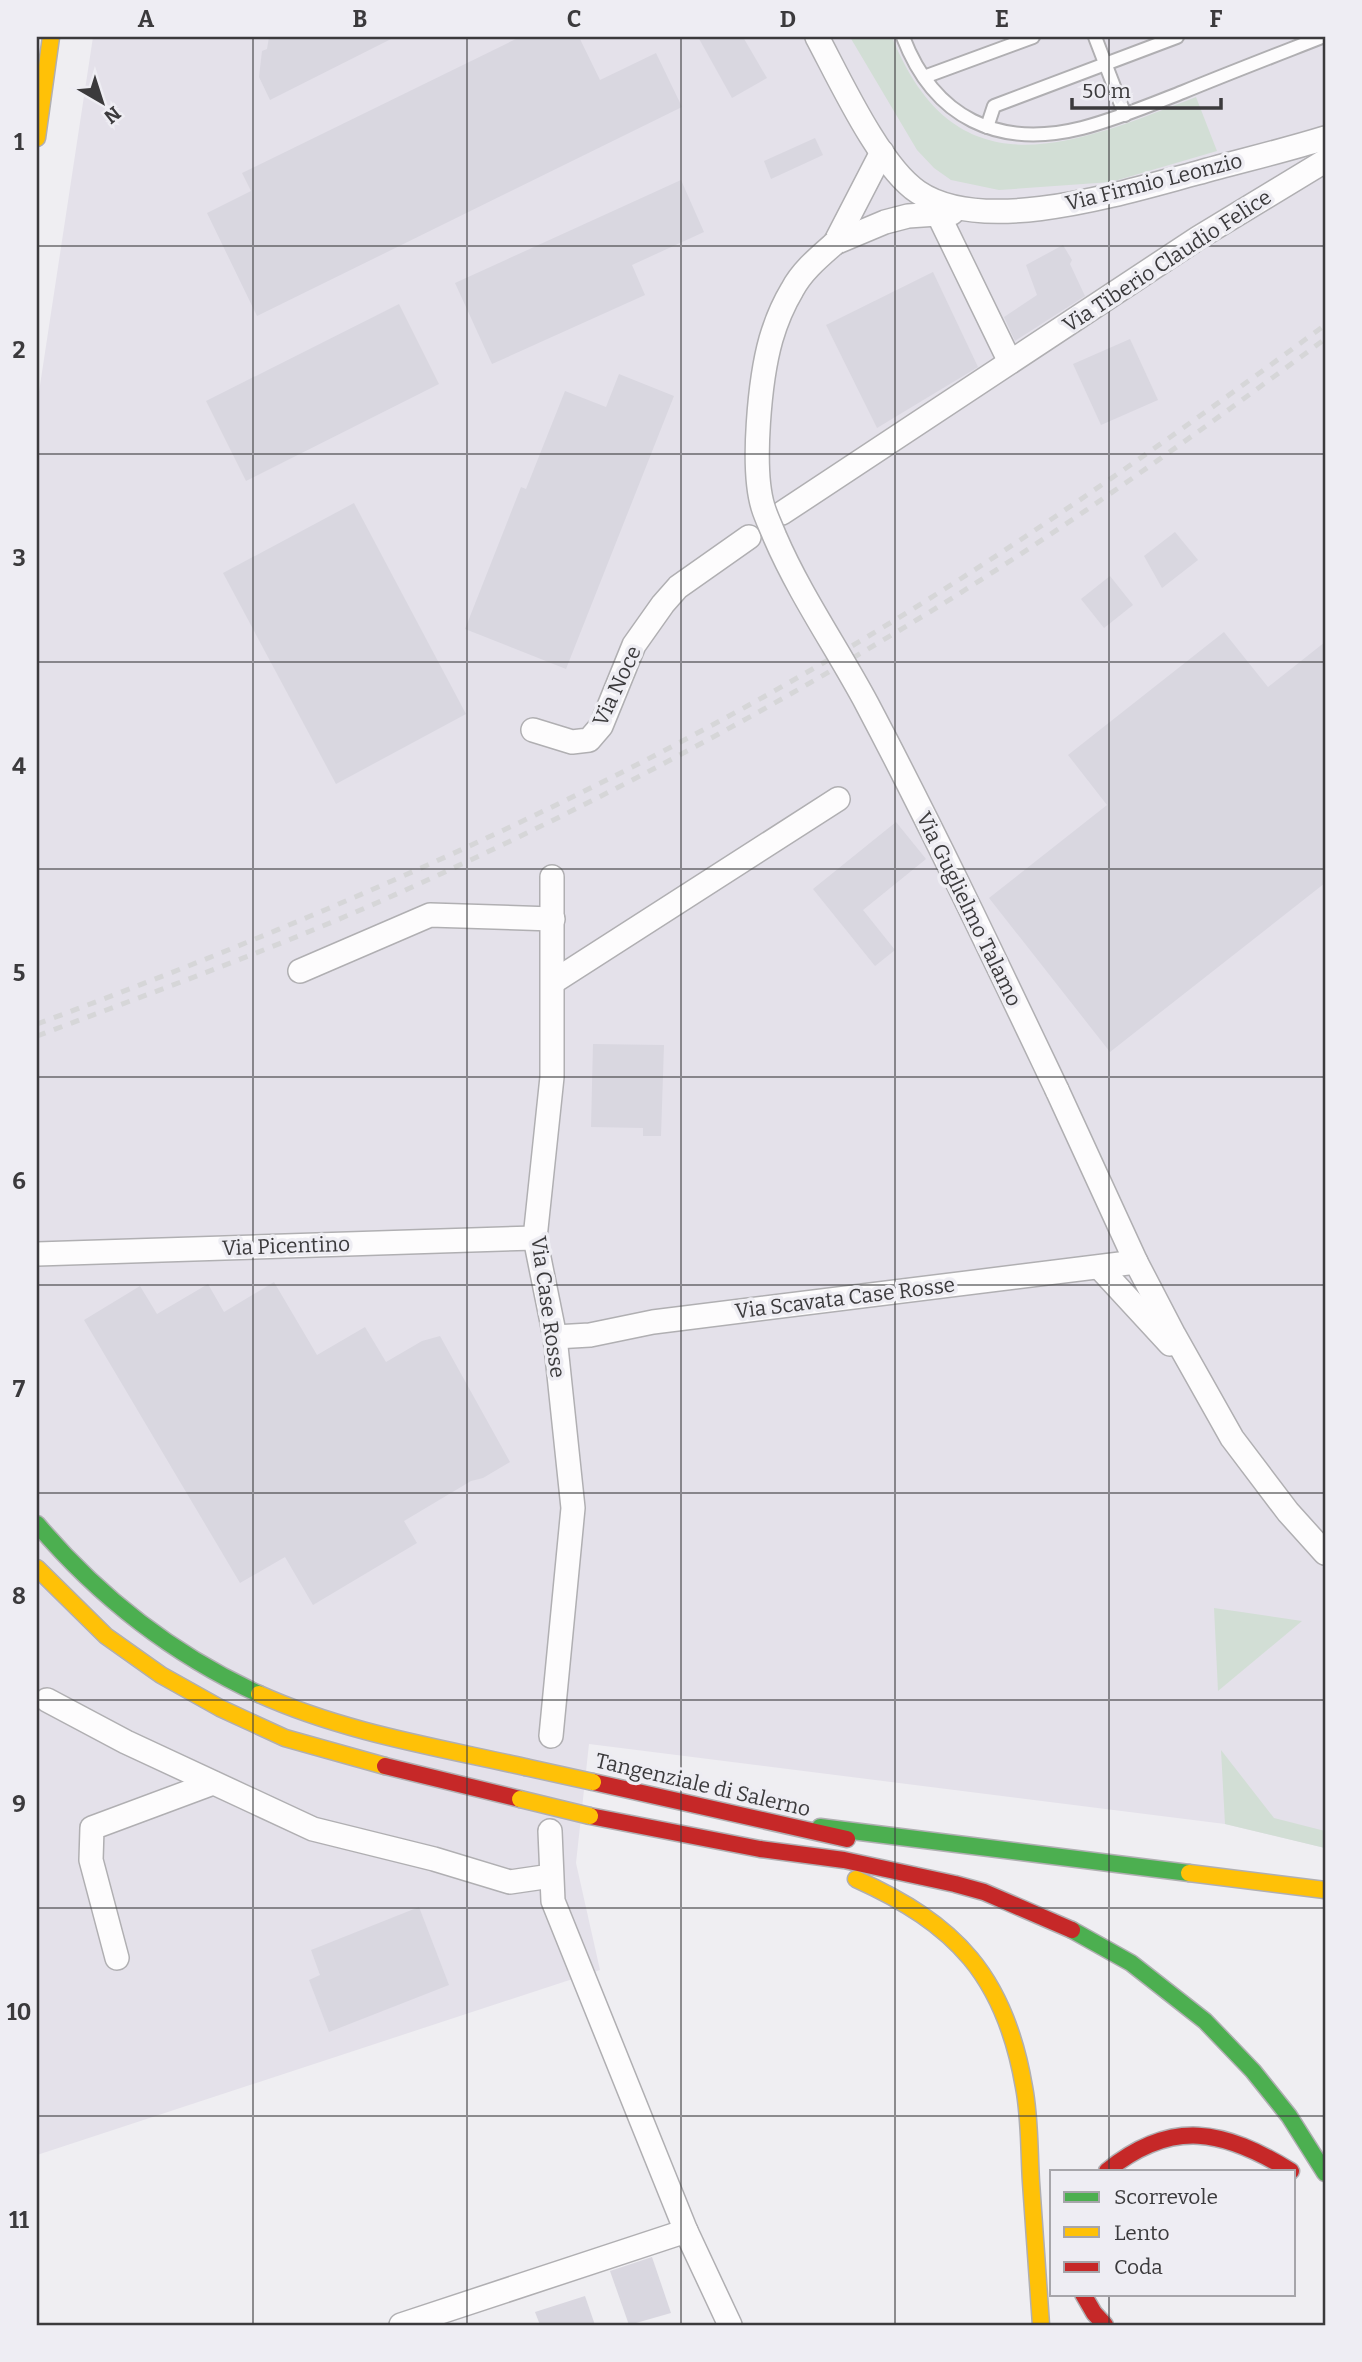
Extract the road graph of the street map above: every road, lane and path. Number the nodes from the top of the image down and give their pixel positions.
1 (51, 37) edge
2 (817, 37) edge
3 (903, 37) edge
4 (1033, 37) edge
5 (1095, 37) edge
6 (1177, 37) edge
7 (1322, 37) edge
8 (1105, 64) junction
9 (924, 78) junction
10 (1125, 114) junction
11 (987, 127) junction
12 (37, 138) edge
13 (1325, 138) edge
14 (882, 152) junction
15 (1325, 162) edge
16 (900, 177) junction
17 (856, 206) junction
18 (980, 212) junction
19 (938, 214) junction
20 (885, 222) junction
21 (835, 243) junction
22 (1010, 362) junction
23 (782, 513) dead end
24 (749, 537) dead end
25 (533, 730) dead end
26 (838, 799) dead end
27 (552, 877) dead end
28 (553, 919) junction
29 (300, 971) dead end
30 (552, 982) junction
31 (535, 1238) junction
32 (37, 1254) edge
33 (1136, 1262) junction
34 (1099, 1266) junction
35 (555, 1337) junction
36 (1195, 1372) junction
37 (37, 1524) edge
38 (1325, 1553) edge
39 (37, 1568) edge
40 (47, 1700) dead end
41 (551, 1736) dead end
42 (213, 1783) junction
43 (778, 1822) junction
44 (550, 1831) dead end
45 (760, 1849) junction
46 (913, 1855) dead end
47 (551, 1876) junction
48 (1325, 1890) edge
49 (117, 1958) dead end
50 (1108, 2170) edge
51 (1288, 2170) edge
52 (1325, 2173) edge
53 (686, 2231) junction
54 (1084, 2296) edge
55 (401, 2325) edge
56 (730, 2325) edge
57 (1041, 2325) edge
58 (1105, 2325) edge

1 - 12 highway
2 - 14 street, Via Firmio Leonzio
3 - 9 lane
4 - 9 lane
5 - 8 lane
6 - 8 lane
7 - 10 lane
8 - 10 lane
8 - 11 lane
9 - 11 lane
10 - 11 lane
13 - 18 street, Via Firmio Leonzio
14 - 16 street, Via Firmio Leonzio
14 - 17 street
15 - 22 street, Via Tiberio Claudio Felice
16 - 17 street
16 - 18 street, Via Firmio Leonzio
16 - 20 street
17 - 21 street
18 - 19 street
19 - 20 street
19 - 22 street
20 - 21 street
21 - 33 street, Via Guglielmo Talamo, bridge
22 - 23 street
24 - 25 street, Via Noce
26 - 30 street
27 - 28 street, Via Case Rosse
28 - 29 street
28 - 30 street, Via Case Rosse
30 - 31 street, Via Case Rosse
31 - 32 street, Via Picentino
31 - 35 street, Via Case Rosse
33 - 34 street, Via Scavata Case Rosse
33 - 36 street, Via Guglielmo Talamo
34 - 35 street, Via Scavata Case Rosse
34 - 36 street
35 - 41 street, Via Case Rosse
36 - 38 street, Via Guglielmo Talamo
37 - 43 highway, Tangenziale di Salerno, bridge
39 - 45 highway, bridge
40 - 42 street
42 - 47 street
42 - 49 street
43 - 46 highway, Tangenziale di Salerno
43 - 48 highway
44 - 47 street
45 - 52 highway
45 - 57 highway
47 - 53 street
50 - 51 highway
53 - 55 street
53 - 56 street
54 - 58 highway

